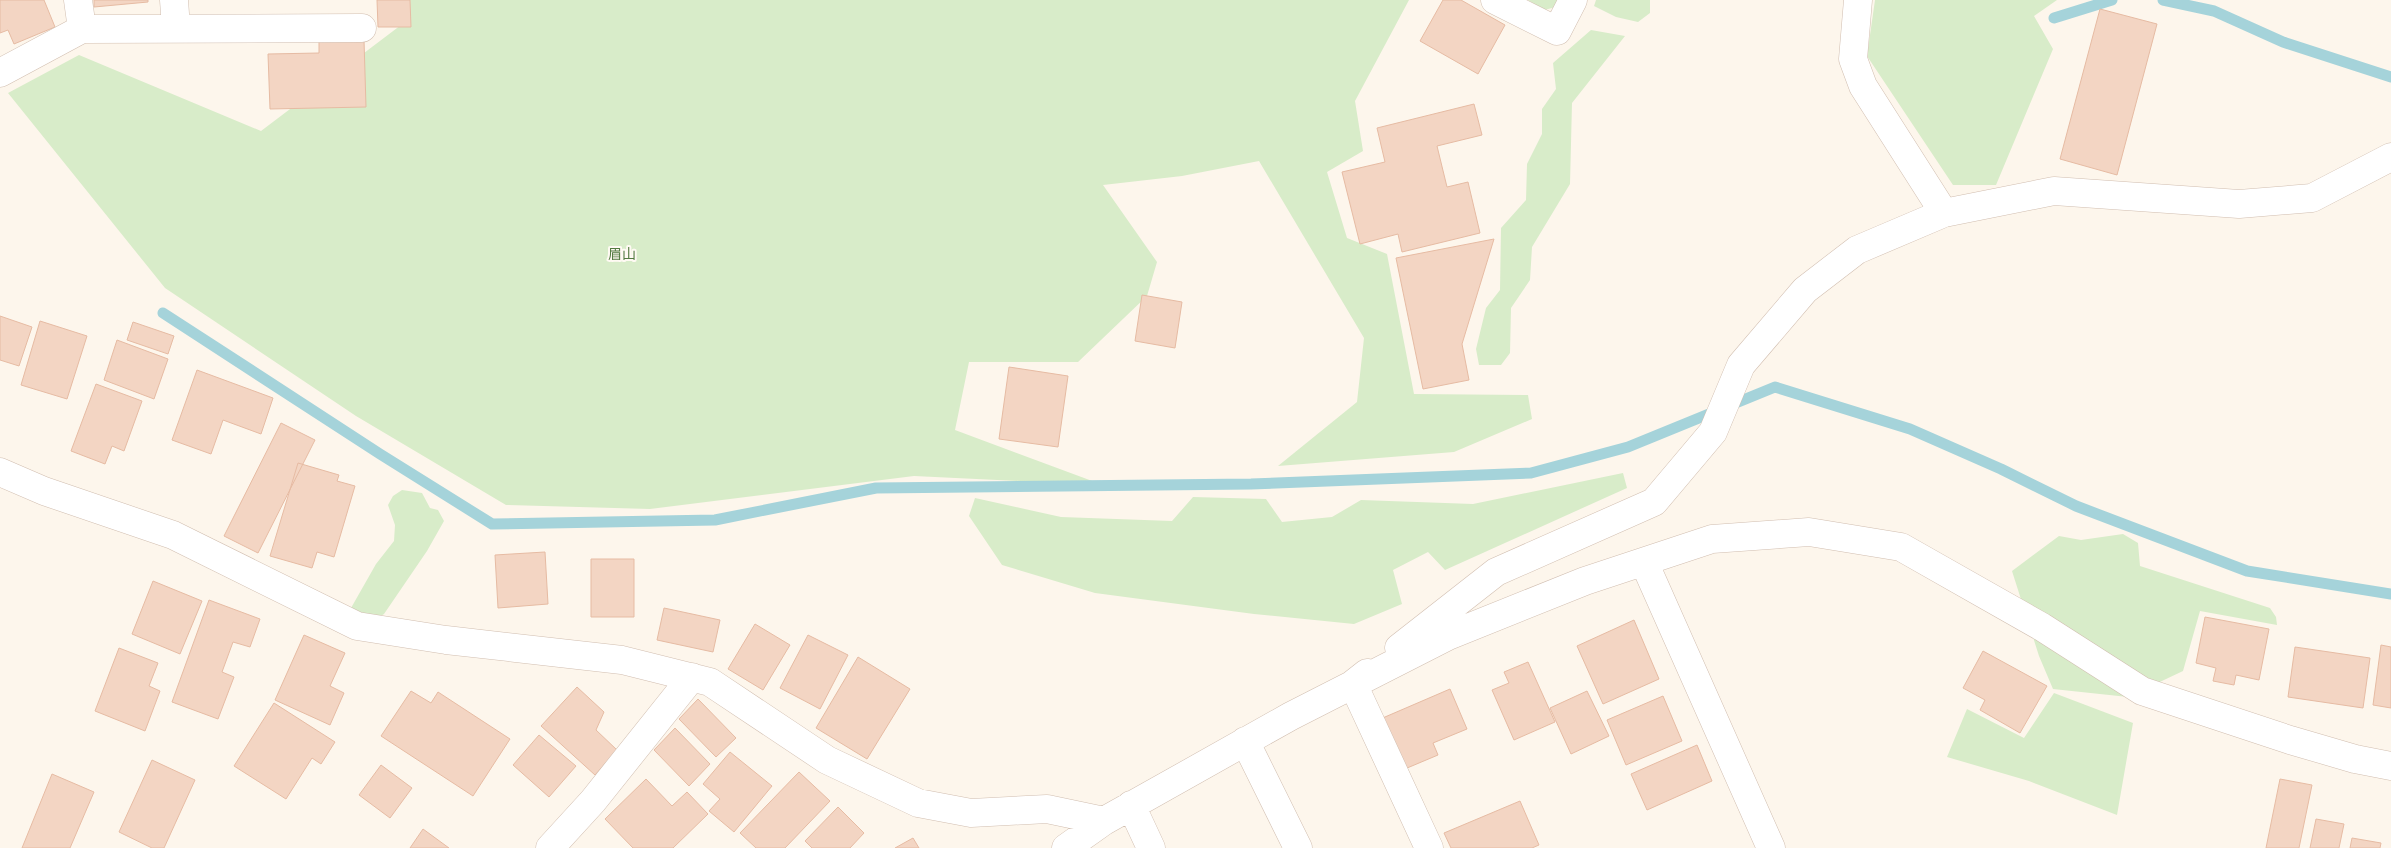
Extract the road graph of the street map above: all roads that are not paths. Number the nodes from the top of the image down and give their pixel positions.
1 (78, 0) edge
2 (174, 0) edge
3 (1495, 0) edge
4 (1573, 0) edge
5 (1858, 0) edge
6 (82, 28) junction
7 (176, 28) junction
8 (362, 28) dead end
9 (0, 73) edge
10 (2391, 157) edge
11 (1944, 213) junction
12 (0, 472) edge
13 (1644, 562) junction
14 (692, 677) junction
15 (1353, 684) junction
16 (1245, 741) junction
17 (2391, 766) edge
18 (1131, 805) junction
19 (1104, 821) junction
20 (550, 848) edge
21 (1066, 848) edge
22 (1151, 848) edge
23 (1298, 848) edge
24 (1429, 848) edge
25 (1771, 848) edge

1 - 6 street
2 - 7 street
3 - 4 street
5 - 11 street
6 - 7 street
6 - 9 street
7 - 8 street
10 - 11 street
11 - 15 street
12 - 14 street
13 - 15 street
13 - 17 street
13 - 25 street
14 - 19 street
14 - 20 street
15 - 16 street
15 - 24 street
16 - 18 street
16 - 23 street
18 - 19 street
18 - 22 street
19 - 21 street

